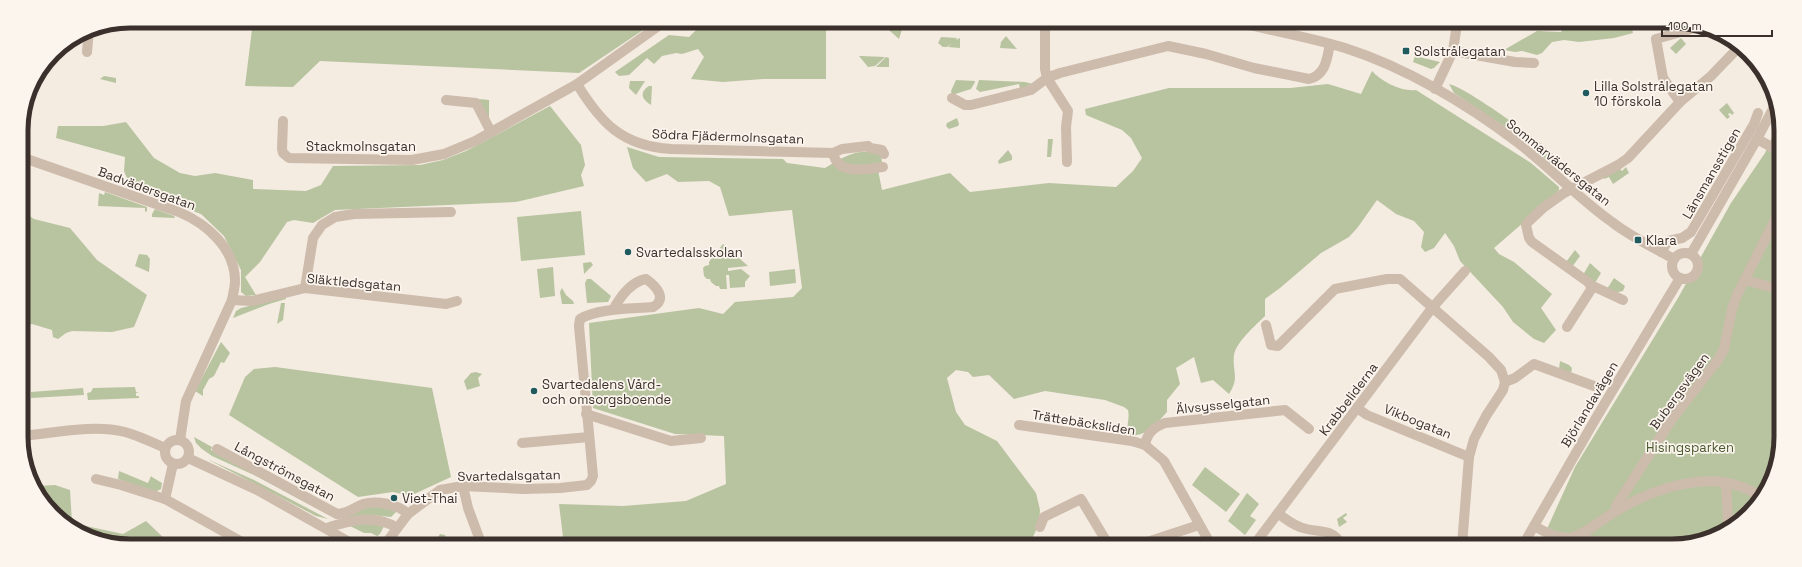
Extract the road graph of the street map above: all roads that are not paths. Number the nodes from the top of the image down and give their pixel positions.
1 (656, 28) edge
2 (1045, 28) edge
3 (1263, 28) edge
4 (1457, 28) edge
5 (1689, 30) edge
6 (88, 37) edge
7 (1330, 44) junction
8 (1736, 50) edge
9 (1453, 51) junction
10 (87, 52) dead end
11 (1534, 62) dead end
12 (1047, 78) junction
13 (577, 84) junction
14 (1435, 89) junction
15 (952, 98) dead end
16 (446, 100) dead end
17 (1680, 102) junction
18 (1772, 110) edge
19 (1758, 113) dead end
20 (283, 121) dead end
21 (491, 132) junction
22 (1757, 139) junction
23 (1774, 148) edge
24 (833, 153) junction
25 (884, 154) dead end
26 (28, 159) edge
27 (1067, 162) dead end
28 (883, 167) dead end
29 (1572, 189) junction
30 (451, 212) dead end
31 (1774, 222) edge
32 (1661, 252) junction
33 (1691, 254) junction
34 (1674, 259) junction
35 (1465, 271) dead end
36 (1680, 278) junction
37 (1745, 280) junction
38 (305, 288) junction
39 (1592, 288) junction
40 (1774, 288) edge
41 (232, 300) junction
42 (1623, 300) dead end
43 (457, 302) dead end
44 (1432, 308) junction
45 (613, 310) junction
46 (1266, 324) dead end
47 (1567, 327) dead end
48 (1505, 382) junction
49 (1594, 386) dead end
50 (1357, 408) junction
51 (586, 414) junction
52 (1019, 424) dead end
53 (1309, 429) dead end
54 (28, 435) edge
55 (589, 437) junction
56 (701, 438) dead end
57 (180, 440) junction
58 (522, 443) dead end
59 (1145, 445) junction
60 (165, 448) junction
61 (217, 449) dead end
62 (1469, 457) junction
63 (188, 458) junction
64 (174, 464) junction
65 (96, 479) dead end
66 (1726, 483) junction
67 (463, 486) junction
68 (1756, 495) edge
69 (164, 500) junction
70 (1616, 511) junction
71 (1278, 513) junction
72 (408, 514) junction
73 (1728, 522) edge
74 (1200, 525) junction
75 (1534, 526) junction
76 (1040, 527) dead end
77 (326, 528) junction
78 (396, 528) junction
79 (1578, 536) junction
80 (238, 539) edge
81 (344, 539) edge
82 (389, 539) edge
83 (479, 539) edge
84 (1105, 539) edge
85 (1157, 539) edge
86 (1208, 539) edge
87 (1258, 539) edge
88 (1338, 539) edge
89 (1462, 539) edge
90 (1526, 539) edge
91 (1549, 539) edge
92 (1563, 539) edge
93 (1585, 539) edge

1 - 13 street, Stackmolnsgatan
2 - 12 street
3 - 7 street, Sommarvädersgatan
4 - 9 street
5 - 17 street
6 - 10 street
7 - 12 street
7 - 14 street, Sommarvädersgatan
8 - 17 street
9 - 11 street
9 - 14 street
12 - 15 street
12 - 27 street
13 - 21 street, Stackmolnsgatan
13 - 24 street, Södra Fjädermolnsgatan
14 - 29 street, Sommarvädersgatan
16 - 21 street
17 - 29 street
18 - 22 street
19 - 32 street, Länsmansstigen
20 - 21 street, Stackmolnsgatan
22 - 23 street
22 - 33 street
24 - 25 street, Södra Fjädermolnsgatan
24 - 28 street
26 - 41 street, Badvädersgatan
29 - 32 street, Sommarvädersgatan
29 - 39 street
30 - 38 street
31 - 37 street, Bubergsvägen
32 - 34 street, Sommarvädersgatan
33 - 34 street
33 - 36 street
34 - 36 street
35 - 44 street, Krabbeliderna
36 - 75 street, Björlandavägen
37 - 40 street
37 - 70 street, Bubergsvägen
38 - 41 street, Släktledsgatan
38 - 43 street, Släktledsgatan
39 - 42 street
39 - 47 street
41 - 57 street
44 - 46 street
44 - 48 street
44 - 50 street, Krabbeliderna
45 - 45 street, Svartedalsgatan
45 - 51 street, Svartedalsgatan
48 - 49 street
48 - 62 street
50 - 62 street, Vikbogatan
50 - 71 street, Krabbeliderna
51 - 55 street, Svartedalsgatan
51 - 56 street
52 - 59 street, Trättebäcksliden
53 - 59 street, Älvsysselgatan
54 - 60 street
55 - 58 street
55 - 67 street, Svartedalsgatan
57 - 60 street
57 - 63 street
59 - 74 street, Trättebäcksliden
60 - 64 street
61 - 72 street, Långströmsgatan
62 - 89 street
63 - 64 street
63 - 77 street
64 - 69 street
65 - 69 street
66 - 68 street
66 - 70 street
66 - 73 street
67 - 72 street, Svartedalsgatan
67 - 83 street
69 - 80 street
70 - 79 street
71 - 87 street, Krabbeliderna
71 - 88 street
72 - 78 street, Svartedalsgatan
74 - 85 street
74 - 86 street, Trättebäcksliden
75 - 90 street, Björlandavägen
75 - 91 street
76 - 84 street
77 - 78 street
77 - 81 street
78 - 82 street, Svartedalsgatan
79 - 92 street
79 - 93 street

